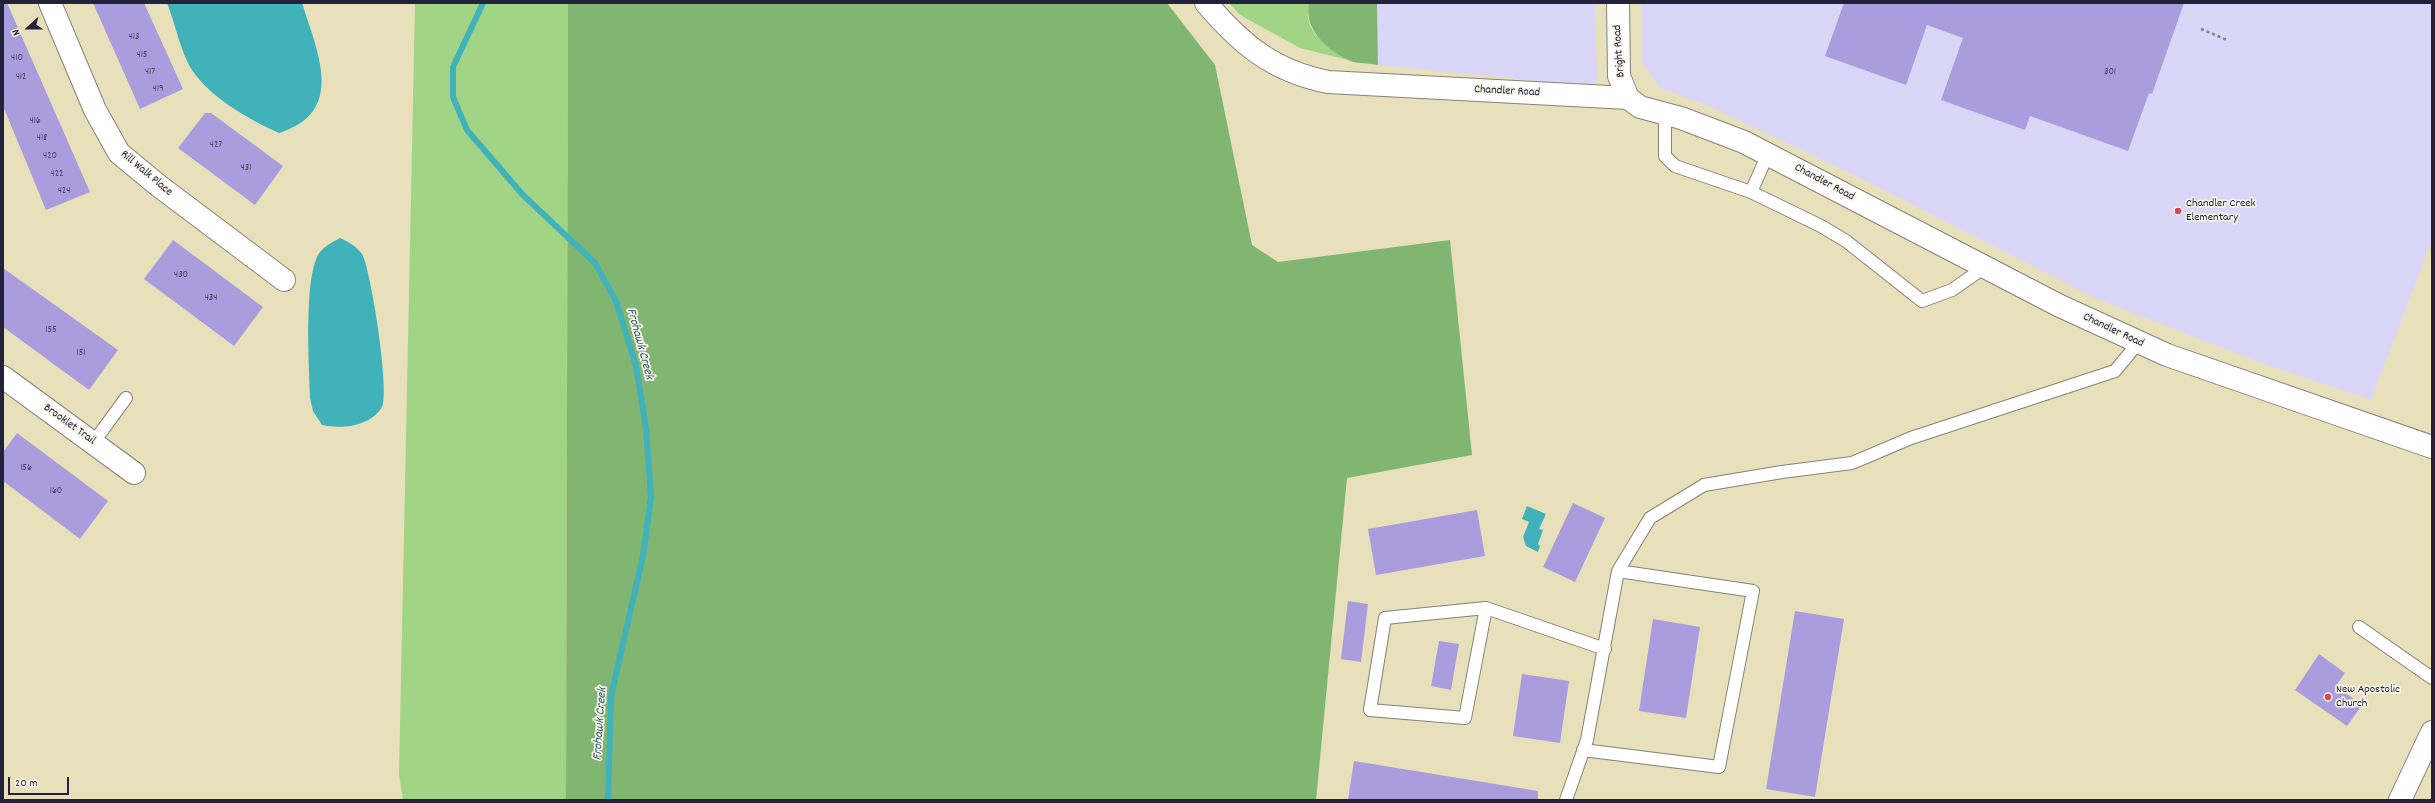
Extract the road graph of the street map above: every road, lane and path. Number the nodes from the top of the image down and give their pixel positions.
1 (50, 3) edge
2 (1206, 3) edge
3 (1618, 3) edge
4 (2201, 29) dead end
5 (2227, 40) dead end
6 (1628, 98) junction
7 (1665, 114) junction
8 (1768, 154) junction
9 (1751, 192) junction
10 (1985, 266) junction
11 (284, 280) dead end
12 (2138, 343) junction
13 (3, 377) edge
14 (126, 398) dead end
15 (93, 443) junction
16 (2432, 447) edge
17 (134, 473) dead end
18 (1618, 571) junction
19 (1486, 608) junction
20 (2359, 628) dead end
21 (1604, 649) junction
22 (2432, 678) edge
23 (2432, 732) edge
24 (1583, 750) junction
25 (1566, 800) edge
26 (2400, 800) edge

1 - 11 street, Rill Walk Place
2 - 6 street, Chandler Road
3 - 6 street, Bright Road
4 - 5 path
6 - 7 street, Chandler Road
7 - 8 street, Chandler Road
7 - 9 lane
8 - 9 lane
8 - 10 street, Chandler Road
9 - 10 lane
10 - 12 street, Chandler Road
12 - 16 street, Chandler Road
12 - 18 lane
13 - 15 street, Brooklet Trail
14 - 15 lane
15 - 17 street, Brooklet Trail
18 - 21 lane
18 - 24 lane
19 - 19 lane
19 - 21 lane
20 - 22 lane
21 - 24 lane
23 - 26 street
24 - 25 lane

